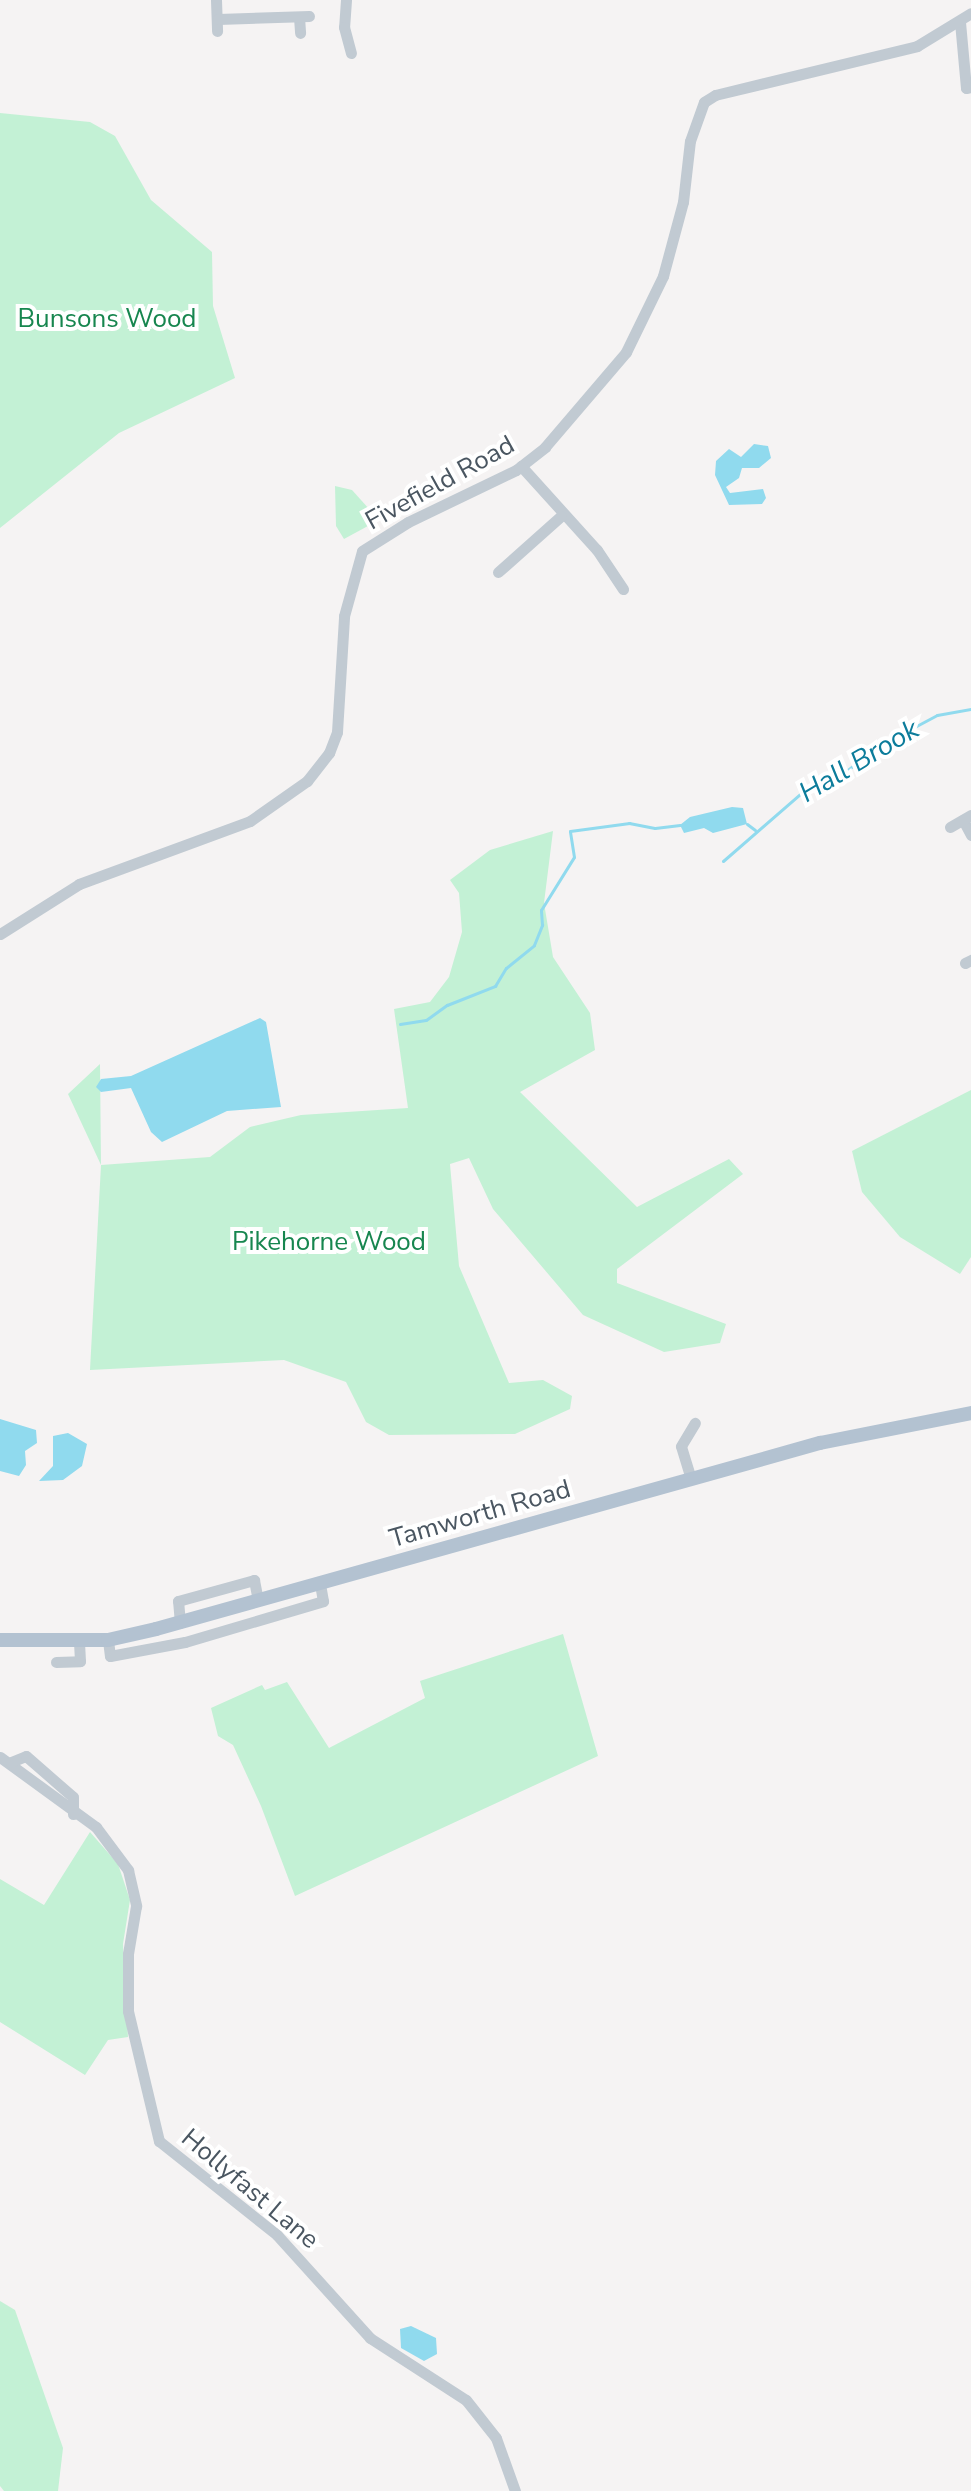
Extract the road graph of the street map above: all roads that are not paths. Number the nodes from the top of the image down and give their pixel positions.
1 (216, 0) edge
2 (346, 0) edge
3 (971, 13) edge
4 (960, 22) junction
5 (300, 33) dead end
6 (351, 53) dead end
7 (971, 87) edge
8 (521, 466) junction
9 (561, 516) junction
10 (498, 572) dead end
11 (623, 589) dead end
12 (967, 818) edge
13 (950, 827) dead end
14 (971, 835) edge
15 (0, 934) edge
16 (971, 1413) edge
17 (695, 1423) dead end
18 (691, 1479) junction
19 (320, 1584) junction
20 (258, 1601) junction
21 (180, 1623) junction
22 (0, 1640) edge
23 (108, 1640) junction
24 (79, 1642) junction
25 (56, 1662) dead end
26 (6, 1760) edge
27 (515, 2491) edge

1 - 5 street
2 - 6 street
3 - 4 street, Fivefield Road
4 - 7 street
4 - 8 street, Fivefield Road
8 - 9 street
8 - 15 street, Fivefield Road
9 - 10 street
9 - 11 street
12 - 13 street
12 - 14 street
16 - 18 main road, Tamworth Road
17 - 18 street
18 - 19 main road, Tamworth Road
19 - 20 main road, Tamworth Road
19 - 23 street
20 - 21 main road, Tamworth Road
20 - 21 street
21 - 23 main road, Tamworth Road
22 - 24 main road, Tamworth Road
23 - 24 main road, Tamworth Road
24 - 25 street
26 - 27 street, Hollyfast Lane

